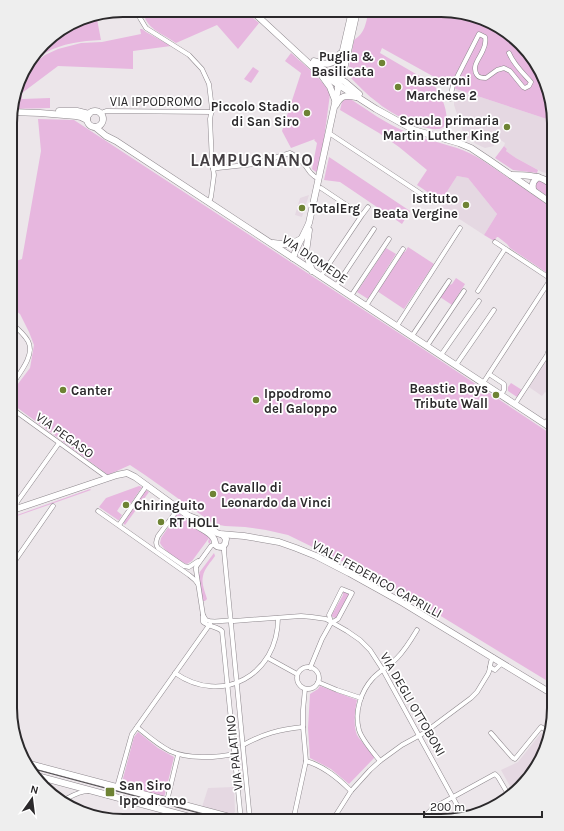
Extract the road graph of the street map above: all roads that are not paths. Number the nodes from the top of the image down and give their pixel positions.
1 (140, 17) edge
2 (258, 17) edge
3 (351, 17) edge
4 (356, 17) edge
5 (344, 44) junction
6 (298, 53) junction
7 (509, 53) dead end
8 (304, 58) junction
9 (317, 71) junction
10 (340, 80) junction
11 (358, 97) junction
12 (450, 99) dead end
13 (335, 100) junction
14 (367, 103) junction
15 (333, 110) junction
16 (18, 112) edge
17 (212, 112) junction
18 (40, 113) junction
19 (101, 113) junction
20 (89, 114) junction
21 (87, 120) junction
22 (98, 126) junction
23 (329, 133) junction
24 (213, 169) junction
25 (511, 175) junction
26 (538, 178) junction
27 (319, 179) junction
28 (547, 181) edge
29 (321, 188) dead end
30 (532, 190) junction
31 (432, 200) dead end
32 (547, 200) edge
33 (209, 202) junction
34 (368, 207) dead end
35 (360, 214) dead end
36 (460, 228) dead end
37 (374, 229) dead end
38 (305, 239) junction
39 (389, 240) dead end
40 (495, 242) dead end
41 (272, 243) junction
42 (403, 249) dead end
43 (505, 249) junction
44 (293, 258) junction
45 (312, 271) junction
46 (321, 276) junction
47 (547, 276) edge
48 (449, 281) dead end
49 (547, 285) edge
50 (336, 286) junction
51 (464, 291) dead end
52 (478, 291) dead end
53 (351, 296) junction
54 (479, 300) dead end
55 (366, 306) junction
56 (494, 310) dead end
57 (397, 326) junction
58 (17, 329) edge
59 (412, 336) junction
60 (427, 346) junction
61 (547, 355) edge
62 (441, 356) junction
63 (456, 365) junction
64 (489, 374) junction
65 (17, 375) edge
66 (483, 383) junction
67 (501, 395) junction
68 (515, 404) junction
69 (17, 413) edge
70 (546, 424) edge
71 (59, 443) junction
72 (108, 478) junction
73 (146, 485) junction
74 (17, 502) edge
75 (53, 506) dead end
76 (178, 508) junction
77 (17, 509) edge
78 (98, 511) dead end
79 (189, 516) junction
80 (119, 525) junction
81 (221, 534) junction
82 (244, 536) junction
83 (214, 542) junction
84 (225, 544) junction
85 (17, 558) edge
86 (202, 559) junction
87 (198, 584) junction
88 (278, 618) junction
89 (231, 620) junction
90 (225, 621) junction
91 (332, 623) junction
92 (210, 624) junction
93 (232, 628) junction
94 (417, 630) dead end
95 (493, 657) junction
96 (268, 658) junction
97 (502, 663) junction
98 (490, 667) junction
99 (310, 668) junction
100 (383, 670) junction
101 (175, 673) junction
102 (298, 674) junction
103 (318, 682) junction
104 (237, 683) junction
105 (227, 686) junction
106 (305, 689) junction
107 (547, 691) edge
108 (361, 698) junction
109 (137, 727) junction
110 (303, 727) junction
111 (545, 730) edge
112 (491, 733) dead end
113 (420, 736) junction
114 (243, 745) junction
115 (234, 754) junction
116 (178, 755) junction
117 (306, 761) junction
118 (380, 761) junction
119 (34, 765) edge
120 (43, 778) edge
121 (73, 786) junction
122 (117, 787) junction
123 (90, 790) junction
124 (351, 791) junction
125 (506, 791) edge
126 (75, 795) junction
127 (453, 797) junction
128 (68, 798) edge
129 (167, 800) junction
130 (461, 812) edge
131 (180, 814) edge
132 (219, 814) edge
133 (240, 814) edge
134 (249, 814) edge
135 (295, 814) edge
136 (336, 814) edge
137 (427, 814) edge

1 - 17 street
2 - 6 street
3 - 5 street
4 - 10 street
5 - 6 street
5 - 10 street
6 - 8 street
7 - 12 street
8 - 9 street
8 - 10 street
9 - 10 street
9 - 13 street
10 - 11 street
10 - 13 street
10 - 14 street
11 - 14 street
11 - 15 street
13 - 15 street
14 - 25 street
15 - 23 street
16 - 18 street
17 - 19 street, VIA IPPODROMO
17 - 24 street
18 - 20 street
18 - 21 street
19 - 20 street
19 - 22 street
20 - 21 street
21 - 22 street
22 - 33 street, VIA DIOMEDE
23 - 27 street
23 - 31 street
24 - 27 street
24 - 33 street
25 - 26 street
25 - 30 street
26 - 28 street
26 - 30 street
27 - 38 street
29 - 35 street
30 - 32 street
33 - 41 street, VIA DIOMEDE
34 - 46 street
36 - 57 street
37 - 50 street
38 - 41 street
38 - 44 street
38 - 45 street
39 - 53 street
40 - 43 street
41 - 44 street, VIA DIOMEDE
42 - 55 street
43 - 47 street
43 - 52 street
44 - 45 street, VIA DIOMEDE
45 - 46 street, VIA DIOMEDE
46 - 50 street, VIA DIOMEDE
48 - 59 street
49 - 64 street
50 - 53 street, VIA DIOMEDE
51 - 60 street
53 - 55 street, VIA DIOMEDE
54 - 62 street
55 - 57 street, VIA DIOMEDE
56 - 63 street
57 - 59 street, VIA DIOMEDE
58 - 65 street
59 - 60 street, VIA DIOMEDE
60 - 62 street, VIA DIOMEDE
61 - 68 street
62 - 63 street, VIA DIOMEDE
63 - 66 street, VIA DIOMEDE
64 - 66 street
64 - 67 street
66 - 67 street, VIA DIOMEDE
67 - 68 street, VIA DIOMEDE
68 - 70 street, VIA DIOMEDE
69 - 71 street, VIA PEGASO
71 - 72 street, VIA PEGASO
71 - 74 street
72 - 73 street
72 - 77 street
73 - 76 street
73 - 80 street
75 - 85 street
76 - 79 street
76 - 86 street
78 - 80 street
79 - 81 street
79 - 83 street
80 - 87 street
81 - 82 street, VIALE FEDERICO CAPRILLI
81 - 83 street
81 - 84 street
82 - 84 street, VIALE FEDERICO CAPRILLI
82 - 95 street, VIALE FEDERICO CAPRILLI
83 - 84 street
83 - 86 street
84 - 89 street, VIA PALATINO
86 - 87 street
87 - 92 street
88 - 89 street, VIA DEGLI OTTOBONI
88 - 91 street, VIA DEGLI OTTOBONI
88 - 96 street
89 - 90 street, VIA DEGLI OTTOBONI
89 - 93 street, VIA PALATINO
90 - 92 street, VIA DEGLI OTTOBONI
90 - 93 street
91 - 91 street
91 - 99 street
91 - 100 street, VIA DEGLI OTTOBONI
92 - 101 street
92 - 105 street, VIA PALATINO
93 - 104 street, VIA PALATINO
94 - 100 street
95 - 97 street, VIALE FEDERICO CAPRILLI
95 - 98 street
96 - 102 street
96 - 104 street
97 - 98 street
97 - 107 street, VIALE FEDERICO CAPRILLI
98 - 113 street
99 - 102 street
99 - 103 street
100 - 108 street
100 - 113 street, VIA DEGLI OTTOBONI
101 - 105 street
101 - 109 street
102 - 106 street
103 - 106 street
103 - 108 street
104 - 105 street
104 - 114 street, VIA PALATINO
105 - 115 street, VIA PALATINO
106 - 110 street
108 - 118 street
109 - 116 street
109 - 122 street
110 - 114 street
110 - 117 street
111 - 112 street
113 - 118 street
113 - 127 street, VIA DEGLI OTTOBONI
114 - 134 street, VIA PALATINO
115 - 116 street
115 - 133 street, VIA PALATINO
116 - 129 street
117 - 124 street
117 - 135 street
118 - 124 street
119 - 122 street
120 - 121 street
121 - 123 street
121 - 126 street
122 - 129 street
123 - 126 street
123 - 131 street
124 - 136 street
125 - 127 street
126 - 128 street
127 - 130 street, VIA DEGLI OTTOBONI
127 - 137 street
129 - 132 street

